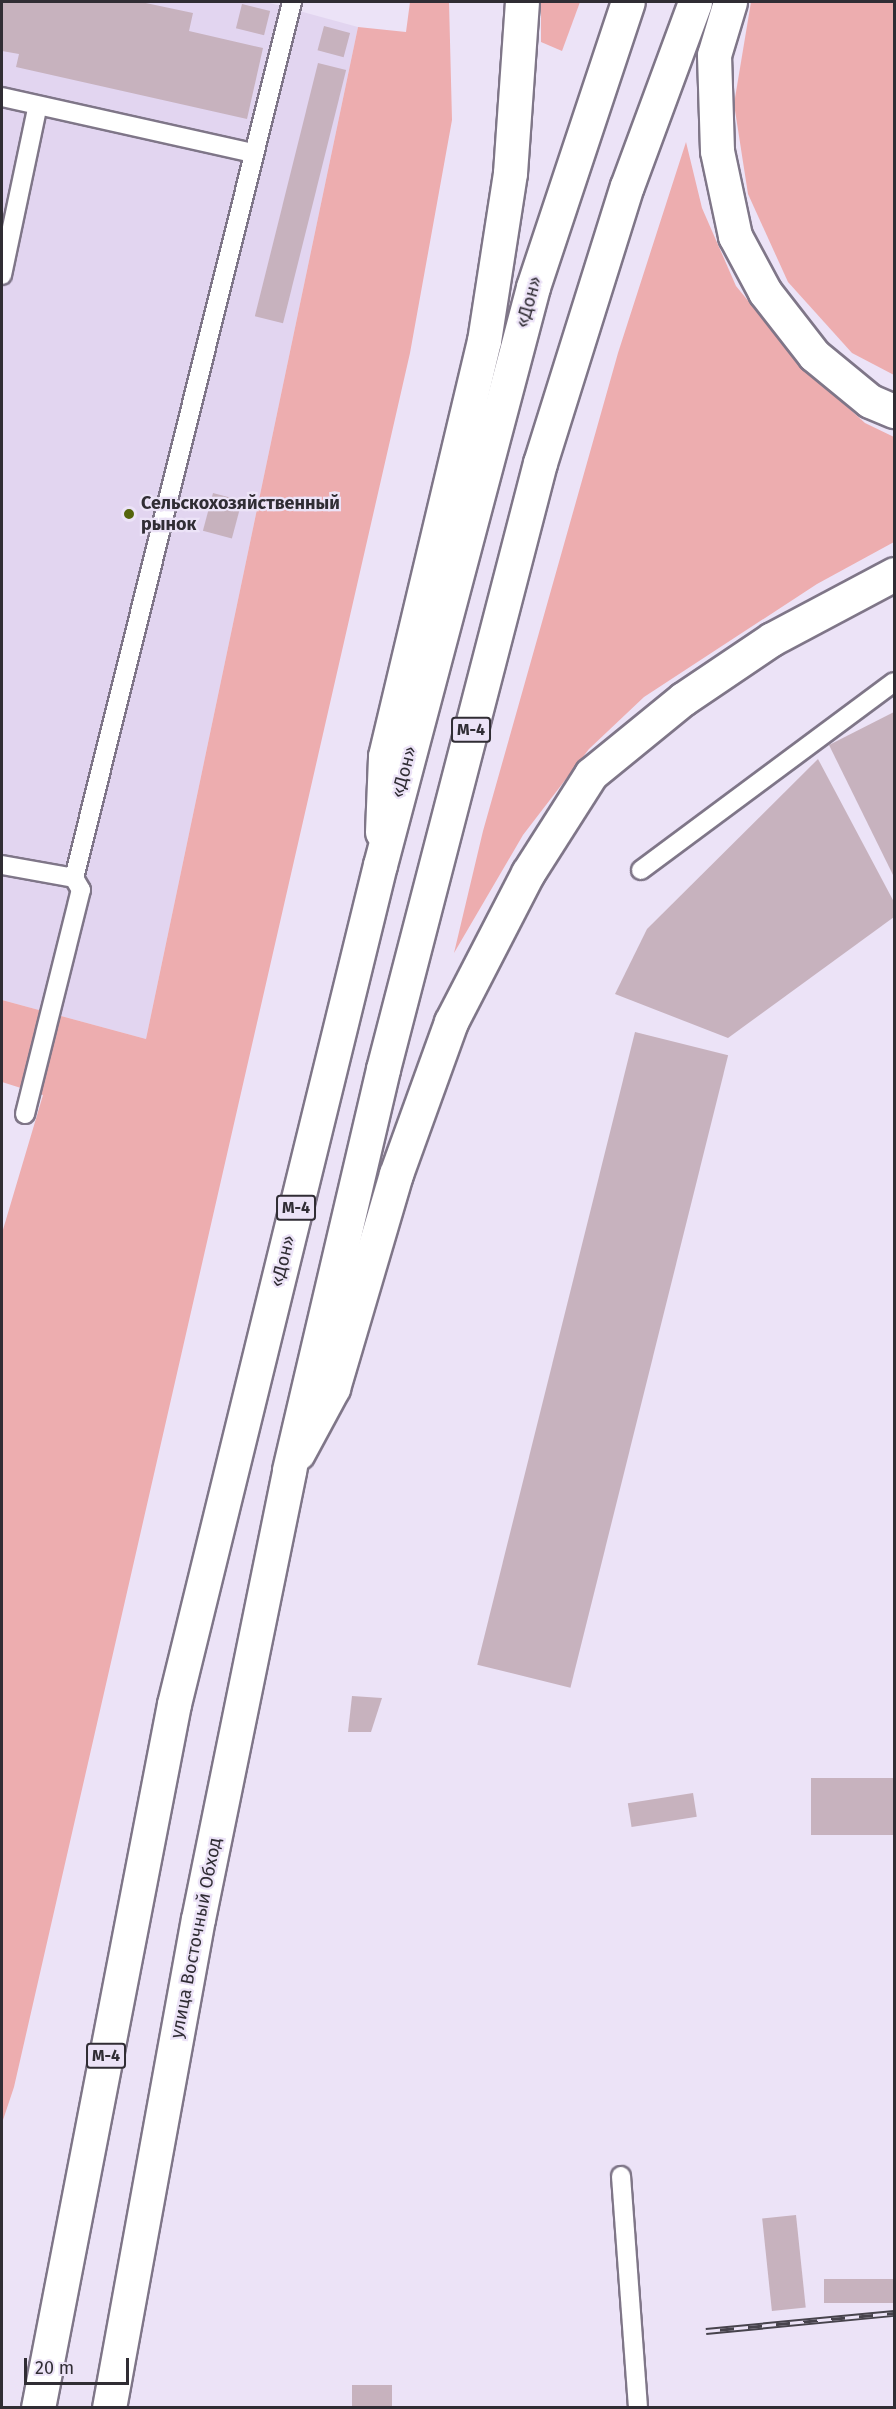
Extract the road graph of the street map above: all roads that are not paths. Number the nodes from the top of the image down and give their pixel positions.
1 (292, 2) edge
2 (522, 2) edge
3 (628, 2) edge
4 (696, 2) edge
5 (730, 2) edge
6 (2, 97) edge
7 (37, 109) junction
8 (252, 153) junction
9 (2, 275) edge
10 (894, 411) edge
11 (894, 574) edge
12 (894, 682) edge
13 (380, 865) junction
14 (2, 866) edge
15 (641, 870) dead end
16 (74, 878) junction
17 (25, 1114) dead end
18 (289, 1470) junction
19 (621, 2176) dead end
20 (38, 2408) edge
21 (110, 2408) edge
22 (638, 2408) edge

1 - 8 lane
2 - 13 main road
3 - 13 main road, «Дон» / М-4
4 - 18 main road, М-4
5 - 10 main road
6 - 7 lane
7 - 8 lane
7 - 9 lane
8 - 16 lane
11 - 18 main road
12 - 15 lane
13 - 20 main road, «Дон» / М-4
14 - 16 lane
16 - 17 lane
18 - 21 main road, улица Восточный Обход / М-4
19 - 22 lane

